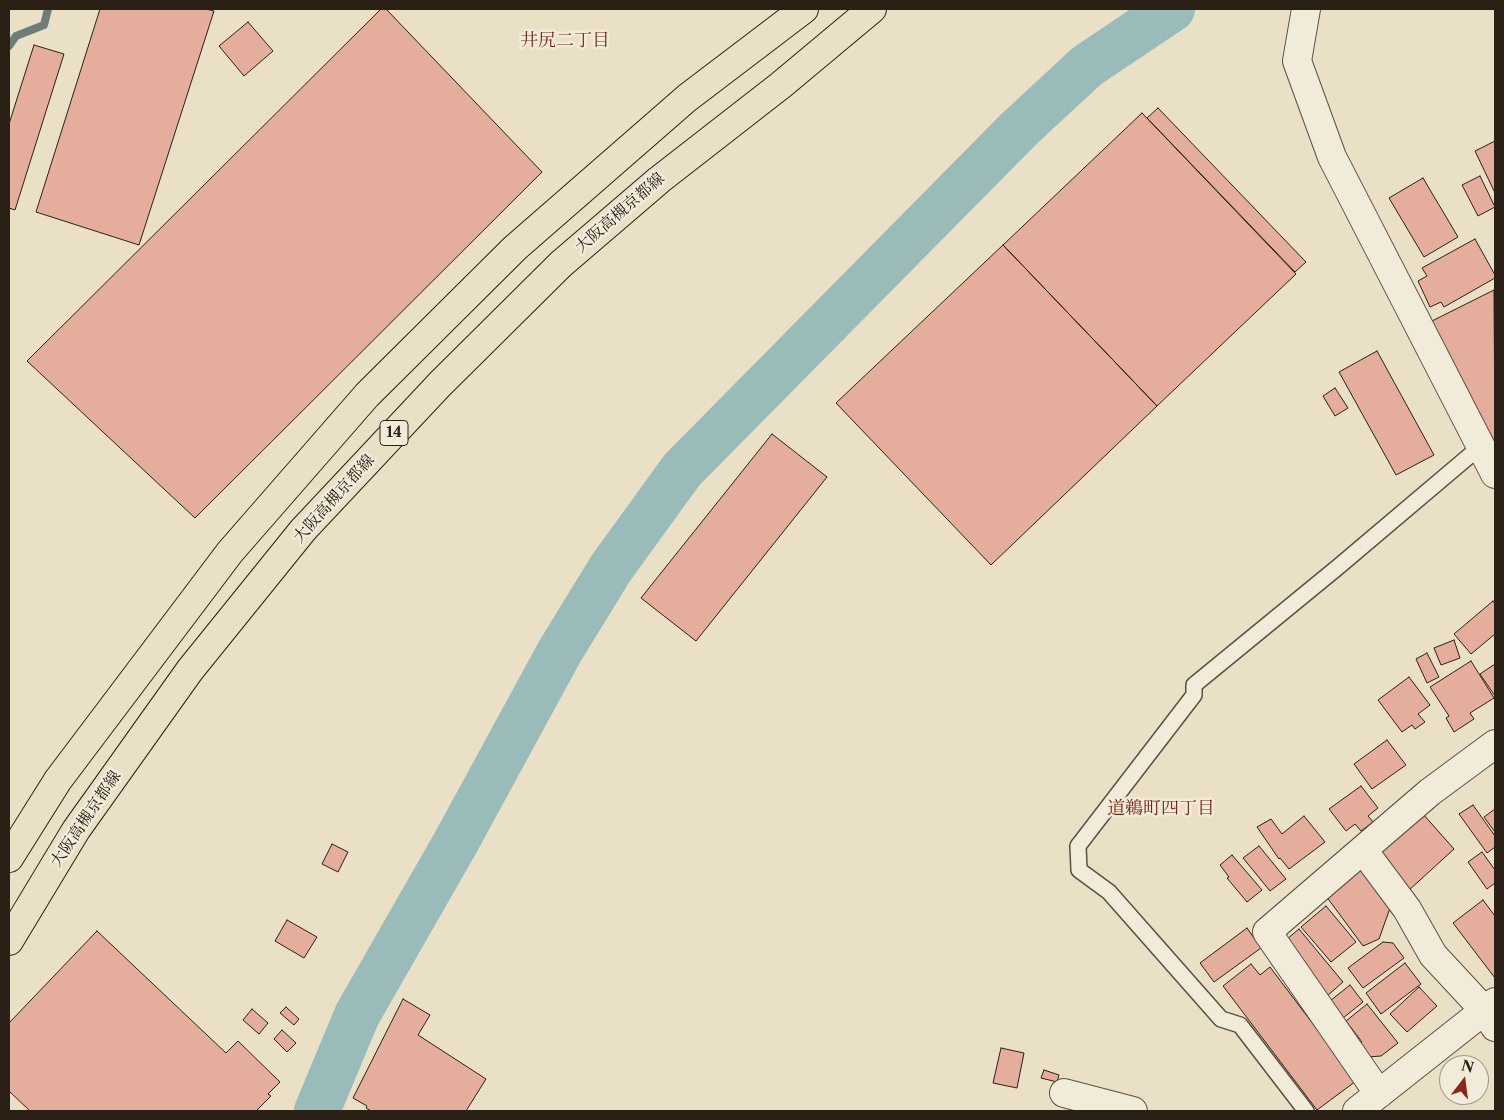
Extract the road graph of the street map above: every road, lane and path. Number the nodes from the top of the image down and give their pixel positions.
1 (804, 9) edge
2 (872, 9) edge
3 (1306, 9) edge
4 (1481, 446) junction
5 (1495, 474) edge
6 (1495, 744) edge
7 (1363, 850) junction
8 (9, 858) edge
9 (9, 941) edge
10 (1492, 1013) edge
11 (1064, 1093) dead end
12 (1379, 1094) junction
13 (1133, 1111) edge
14 (1306, 1111) edge
15 (1357, 1111) edge

1 - 8 main road
2 - 9 main road, 大阪高槻京都線 / 14
3 - 4 street
4 - 5 street
4 - 14 lane
6 - 7 street
7 - 10 street
7 - 12 street
10 - 12 street
11 - 13 street
12 - 15 street

